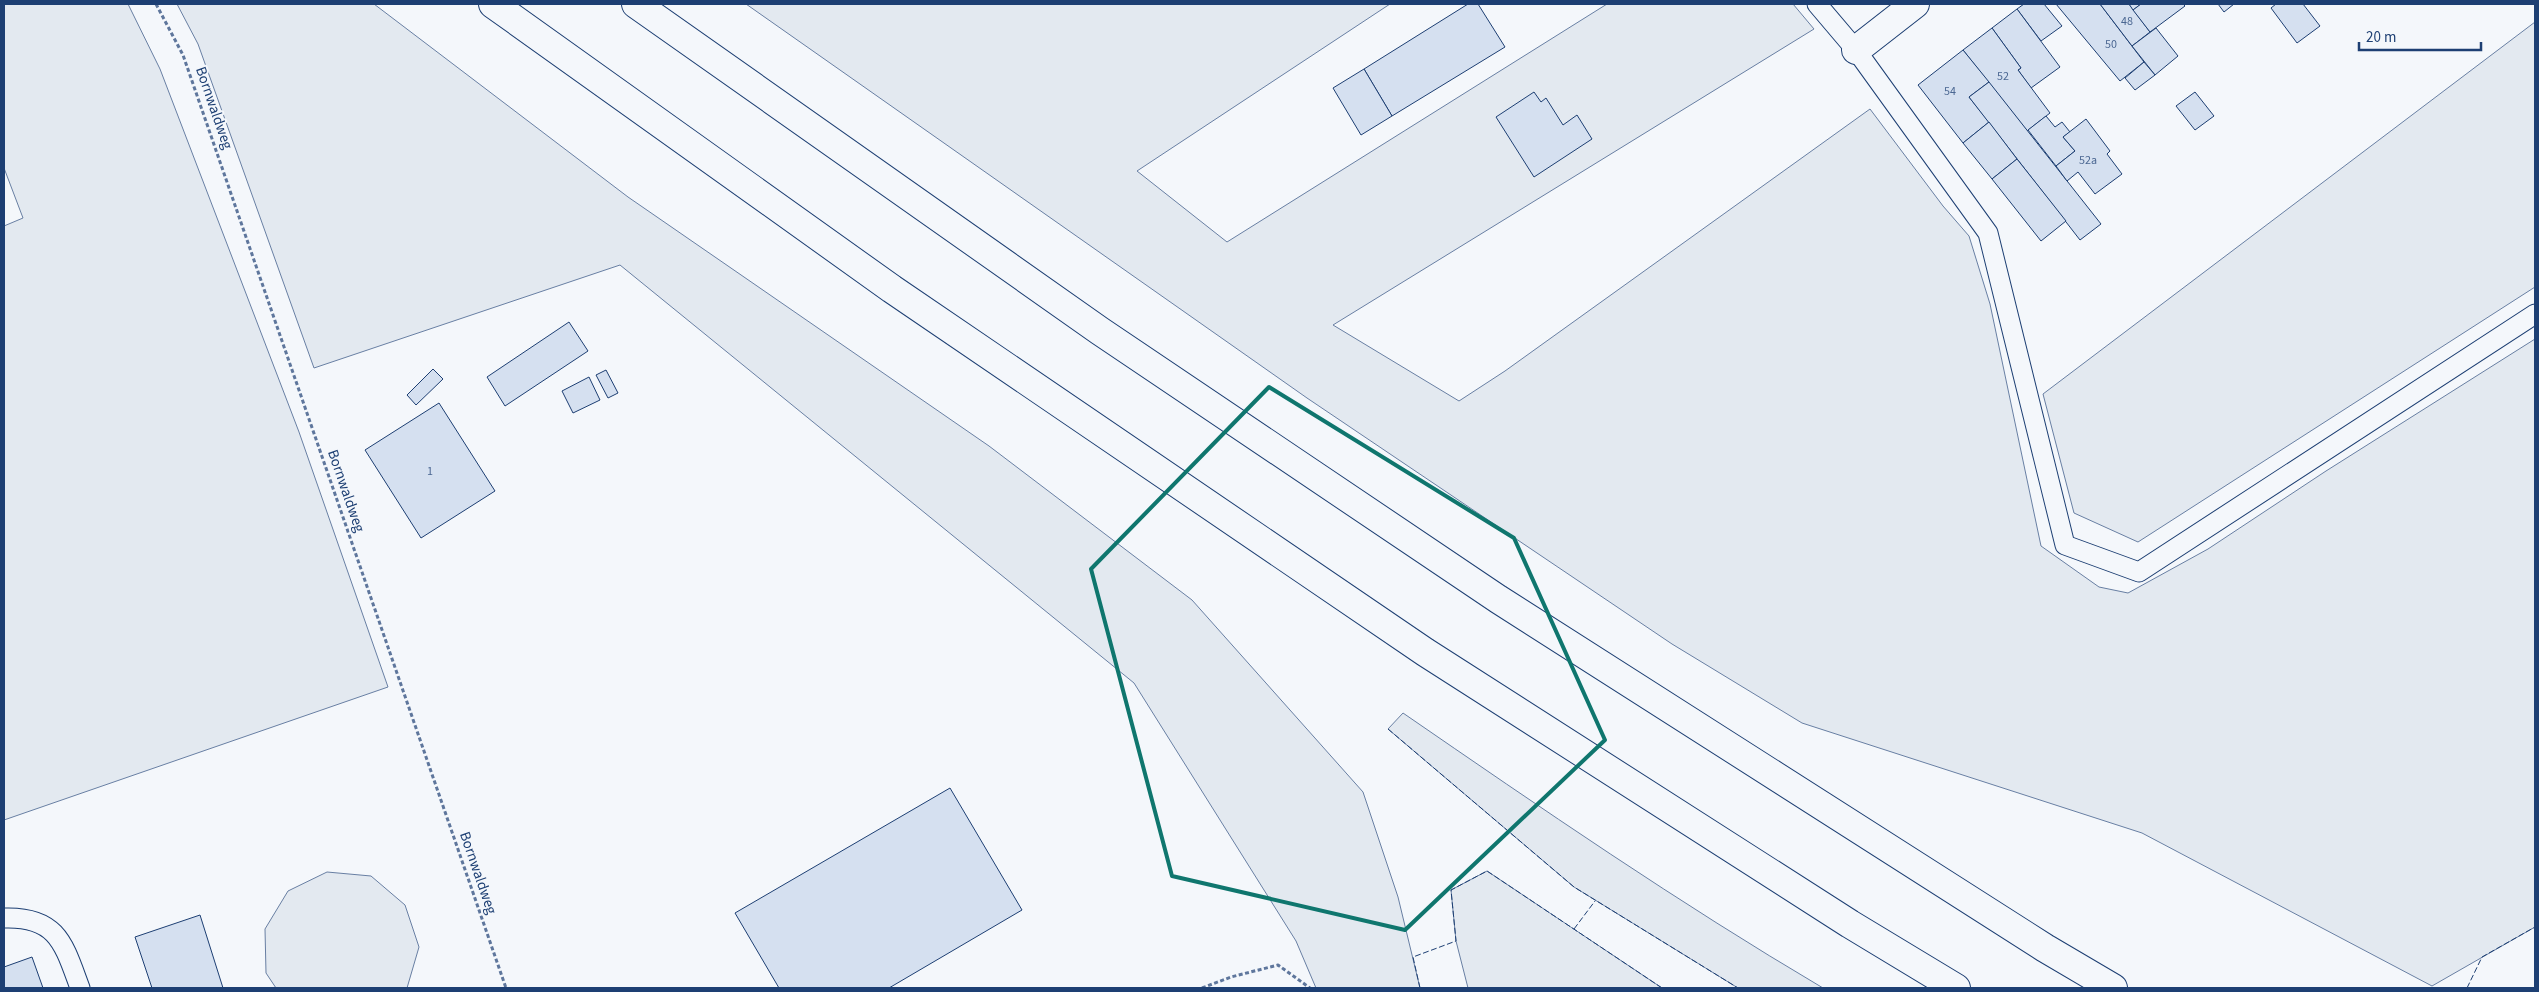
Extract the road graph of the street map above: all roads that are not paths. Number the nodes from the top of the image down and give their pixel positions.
1 (493, 4) edge
2 (636, 4) edge
3 (1817, 4) edge
4 (1915, 4) edge
5 (1856, 50) junction
6 (2535, 314) edge
7 (4, 918) edge
8 (80, 988) edge
9 (1956, 988) edge
10 (2113, 988) edge

1 - 9 main road
2 - 10 main road
3 - 5 lane
4 - 5 main road
5 - 6 lane
7 - 8 lane

